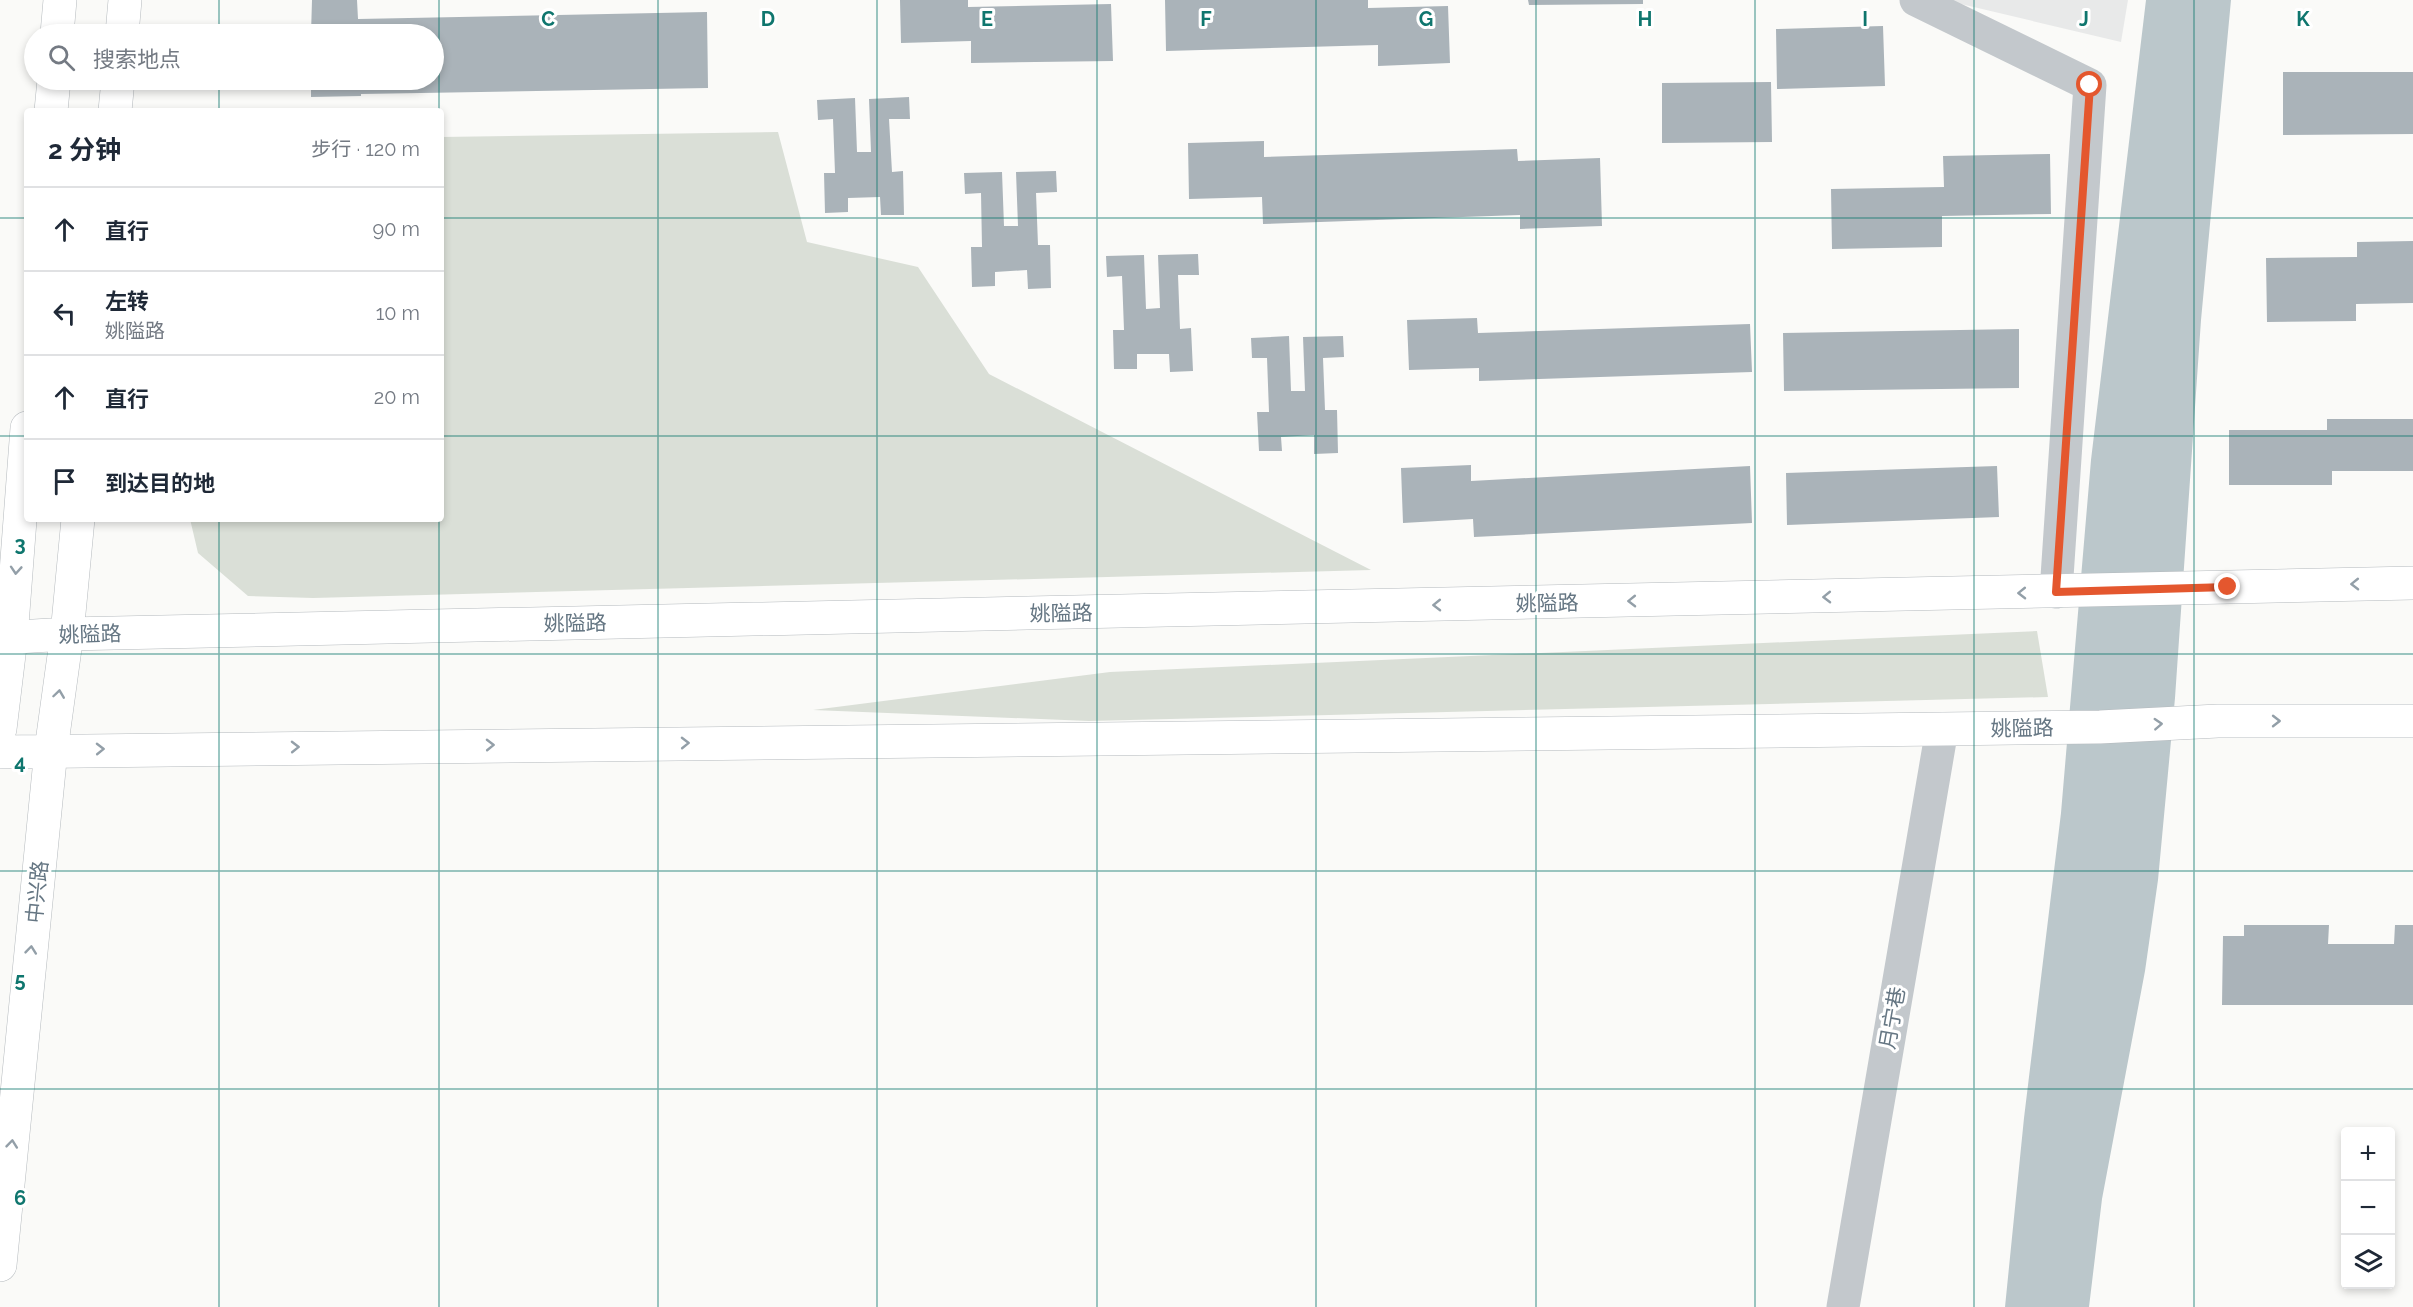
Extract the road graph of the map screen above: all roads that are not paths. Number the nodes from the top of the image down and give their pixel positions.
1 (60, 0) edge
2 (125, 0) edge
3 (1916, 0) edge
4 (58, 24) edge
5 (123, 24) edge
6 (53, 90) edge
7 (117, 90) edge
8 (51, 108) edge
9 (115, 108) edge
10 (24, 457) edge
11 (78, 522) edge
12 (2413, 583) edge
13 (2056, 592) junction
14 (67, 634) junction
15 (5, 638) edge
16 (2413, 721) edge
17 (0, 729) edge
18 (1942, 729) junction
19 (51, 750) junction
20 (0, 752) edge
21 (0, 1265) edge
22 (1843, 1307) edge

1 - 4 main road
2 - 5 main road
3 - 13 street
6 - 8 main road
7 - 9 main road
10 -> 15 main road
11 - 14 main road, 中兴路
12 -> 13 main road, 姚隘路
13 -> 14 main road, 姚隘路
14 - 15 main road, 姚隘路
19 -> 14 main road, 中兴路
15 - 17 main road
18 -> 16 main road, 姚隘路
19 -> 18 main road, 姚隘路
18 - 22 street, 月宁巷
19 - 20 main road, 姚隘路
21 -> 19 main road, 中兴路

